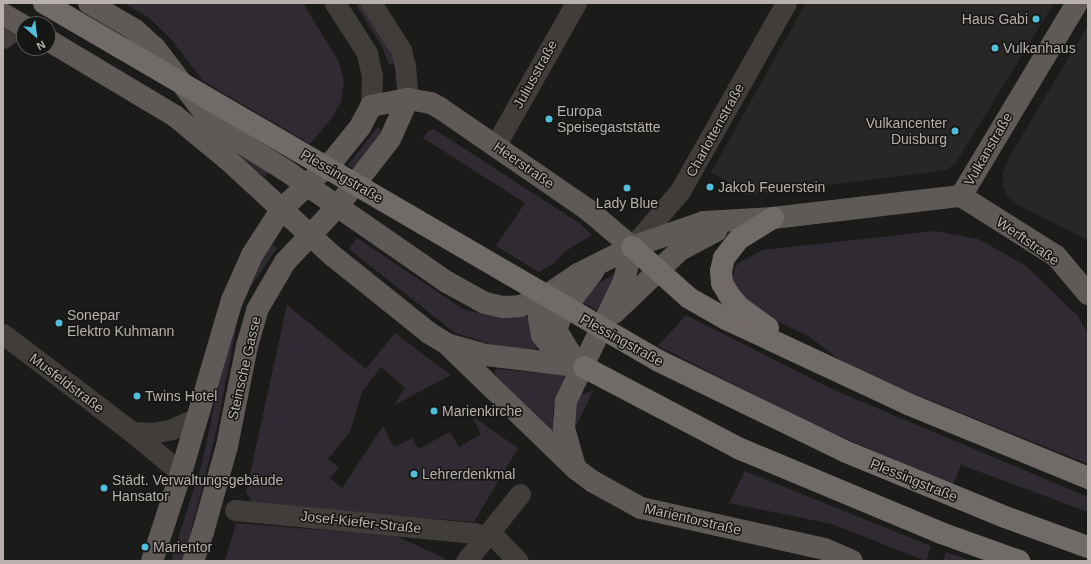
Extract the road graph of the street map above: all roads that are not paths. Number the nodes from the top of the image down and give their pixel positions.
1 (44, 3) edge
2 (89, 3) edge
3 (335, 3) edge
4 (372, 3) edge
5 (576, 3) edge
6 (786, 3) edge
7 (1077, 3) edge
8 (16, 22) edge
9 (3, 38) edge
10 (56, 45) edge
11 (408, 99) junction
12 (371, 106) junction
13 (495, 146) junction
14 (307, 185) junction
15 (960, 196) junction
16 (337, 207) junction
17 (281, 210) junction
18 (773, 218) junction
19 (310, 236) junction
20 (632, 247) junction
21 (601, 262) junction
22 (656, 271) junction
23 (1088, 294) edge
24 (544, 297) junction
25 (608, 319) junction
26 (3, 334) edge
27 (447, 344) junction
28 (816, 362) junction
29 (584, 367) junction
30 (197, 418) junction
31 (132, 432) junction
32 (576, 469) junction
33 (181, 473) junction
34 (1088, 478) edge
35 (520, 494) dead end
36 (235, 510) dead end
37 (488, 534) junction
38 (1088, 547) edge
39 (821, 555) edge
40 (152, 561) edge
41 (193, 561) edge
42 (466, 561) edge
43 (518, 561) edge
44 (852, 561) edge
45 (1019, 561) edge

1 - 38 highway, Plessingstraße, bridge
2 - 14 main road, Plessingstraße
3 - 12 street
4 - 11 street
5 - 13 street, Juliusstraße
6 - 20 street, Charlottenstraße
7 - 15 main road, Vulkanstraße
8 - 9 street
10 - 17 main road
11 - 12 main road, Heerstraße
11 - 13 main road, Heerstraße
11 - 16 main road, Steinsche Gasse
12 - 14 main road, Steinsche Gasse
13 - 20 main road, Heerstraße
14 - 16 main road, Plessingstraße
14 - 17 main road, Steinsche Gasse
15 - 18 main road, Vulkanstraße
15 - 23 main road, Werftstraße
16 - 19 main road, Steinsche Gasse
16 - 24 main road, Plessingstraße
17 - 19 main road
17 - 30 main road, Steinsche Gasse
18 - 20 main road, Vulkanstraße
18 - 22 main road, Vulkanstraße
18 - 28 highway
19 - 27 main road
19 - 41 main road, Steinsche Gasse
20 - 21 main road
20 - 22 highway
20 - 25 main road
21 - 24 main road
21 - 29 main road
22 - 25 main road
22 - 28 highway
24 - 29 main road
25 - 29 main road
26 - 31 street, Musfeldstraße
27 - 29 main road
27 - 32 main road
28 - 34 highway
29 - 32 main road
29 - 45 highway
30 - 31 street
30 - 33 main road, Steinsche Gasse
31 - 33 street, Musfeldstraße
32 - 39 main road, Marientorstraße
33 - 40 main road, Steinsche Gasse
35 - 37 street
36 - 37 street, Josef-Kiefer-Straße
37 - 42 street
37 - 43 street
39 - 44 main road, Marientorstraße

